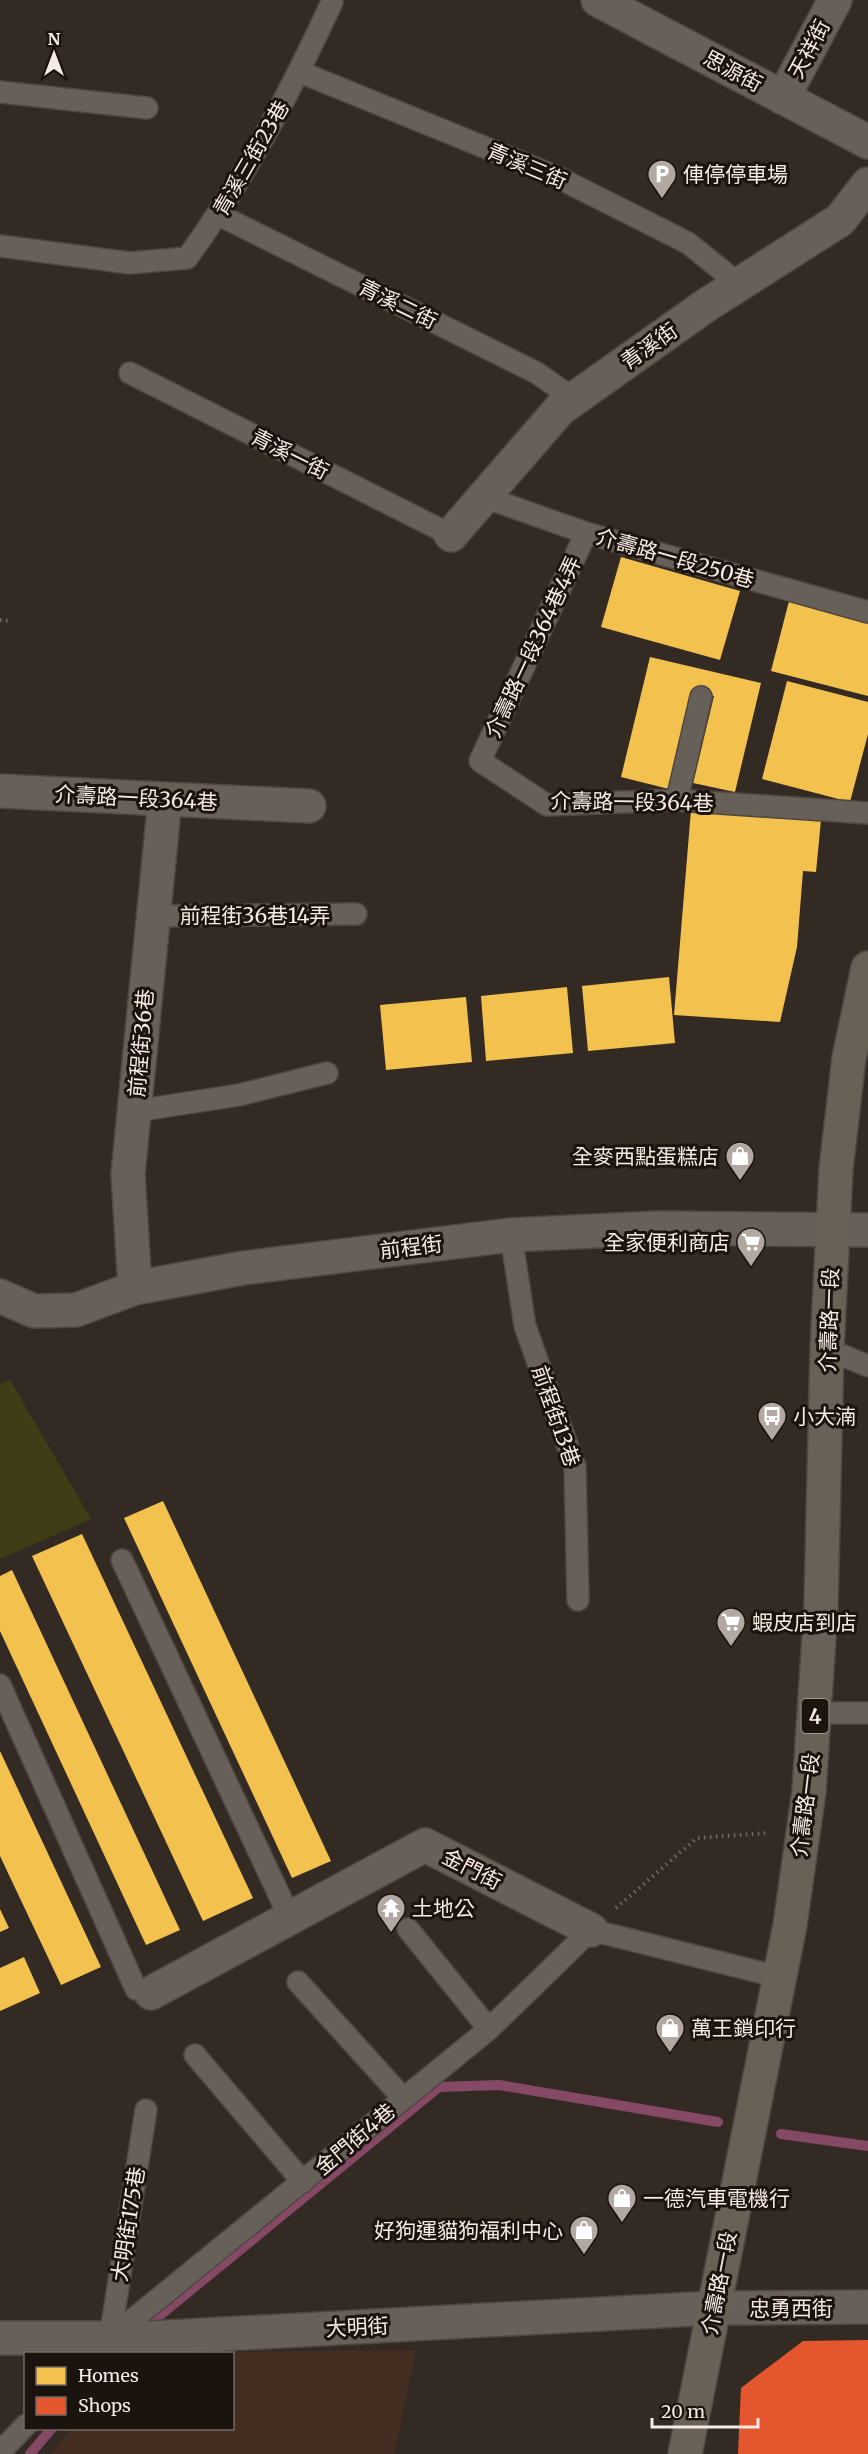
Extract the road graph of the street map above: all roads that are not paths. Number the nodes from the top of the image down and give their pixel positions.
1 (598, 0) edge
2 (835, 0) edge
3 (332, 2) dead end
4 (300, 72) junction
5 (0, 92) edge
6 (783, 98) junction
7 (147, 108) dead end
8 (868, 142) edge
9 (868, 184) edge
10 (219, 215) junction
11 (0, 246) edge
12 (740, 285) junction
13 (130, 372) dead end
14 (574, 399) junction
15 (484, 497) junction
16 (586, 533) junction
17 (450, 535) joint
18 (868, 612) edge
19 (701, 697) dead end
20 (480, 761) joint
21 (0, 791) edge
22 (165, 799) junction
23 (677, 800) junction
24 (309, 806) dead end
25 (868, 813) edge
26 (356, 914) dead end
27 (153, 916) junction
28 (868, 968) edge
29 (327, 1073) dead end
30 (135, 1111) junction
31 (833, 1230) junction
32 (868, 1230) edge
33 (511, 1235) junction
34 (135, 1288) junction
35 (0, 1296) edge
36 (827, 1349) junction
37 (868, 1366) edge
38 (122, 1560) dead end
39 (578, 1600) dead end
40 (0, 1685) edge
41 (815, 1713) junction
42 (868, 1713) edge
43 (291, 1920) junction
44 (408, 1929) dead end
45 (591, 1930) junction
46 (779, 1977) junction
47 (298, 1982) dead end
48 (151, 1992) joint
49 (489, 2029) junction
50 (195, 2055) dead end
51 (403, 2098) junction
52 (146, 2110) dead end
53 (303, 2182) junction
54 (868, 2307) edge
55 (714, 2308) junction
56 (0, 2338) edge
57 (106, 2343) edge
58 (24, 2427) edge
59 (0, 2452) edge
60 (685, 2454) edge

1 - 6 street, 思源街
2 - 6 street, 天祥街
3 - 4 lane, 青溪三街23巷
4 - 10 lane, 青溪三街23巷
4 - 12 lane, 青溪三街
5 - 7 lane
6 - 8 street, 思源街
9 - 12 street, 青溪街
10 - 11 lane, 青溪三街23巷
10 - 14 lane, 青溪二街
12 - 14 street, 青溪街
13 - 17 lane, 青溪一街
14 - 15 street, 青溪街
15 - 16 lane, 介壽路一段250巷
15 - 17 street, 青溪街
16 - 18 lane, 介壽路一段250巷
16 - 20 lane, 介壽路一段364巷4弄
19 - 23 lane
20 - 23 lane, 介壽路一段364巷
21 - 22 street, 介壽路一段364巷
22 - 24 street, 介壽路一段364巷
22 - 27 street, 前程街36巷
23 - 25 lane, 介壽路一段364巷
26 - 27 lane, 前程街36巷14弄
27 - 30 street, 前程街36巷
28 - 31 main road, 介壽路一段 / 4
29 - 30 lane
30 - 34 street, 前程街36巷
31 - 32 street, 前程街
31 - 33 street, 前程街
31 - 36 main road, 介壽路一段 / 4
33 - 34 street, 前程街
33 - 39 lane, 前程街13巷
34 - 35 street, 前程街
36 - 37 lane
36 - 41 main road, 介壽路一段 / 4
38 - 43 lane
40 - 48 lane
41 - 42 lane
41 - 46 main road, 介壽路一段 / 4
43 - 45 street, 金門街
43 - 48 street, 金門街
44 - 49 lane
45 - 46 lane, 金門街
45 - 49 lane, 金門街4巷
46 - 55 main road, 介壽路一段 / 4
47 - 51 lane
49 - 51 lane, 金門街4巷
50 - 53 lane
51 - 53 lane, 金門街4巷
52 - 57 lane, 大明街175巷
53 - 57 lane, 金門街4巷
54 - 55 street, 忠勇西街
55 - 57 street, 大明街
55 - 60 main road, 介壽路一段 / 4
56 - 57 street, 大明街
58 - 59 lane

